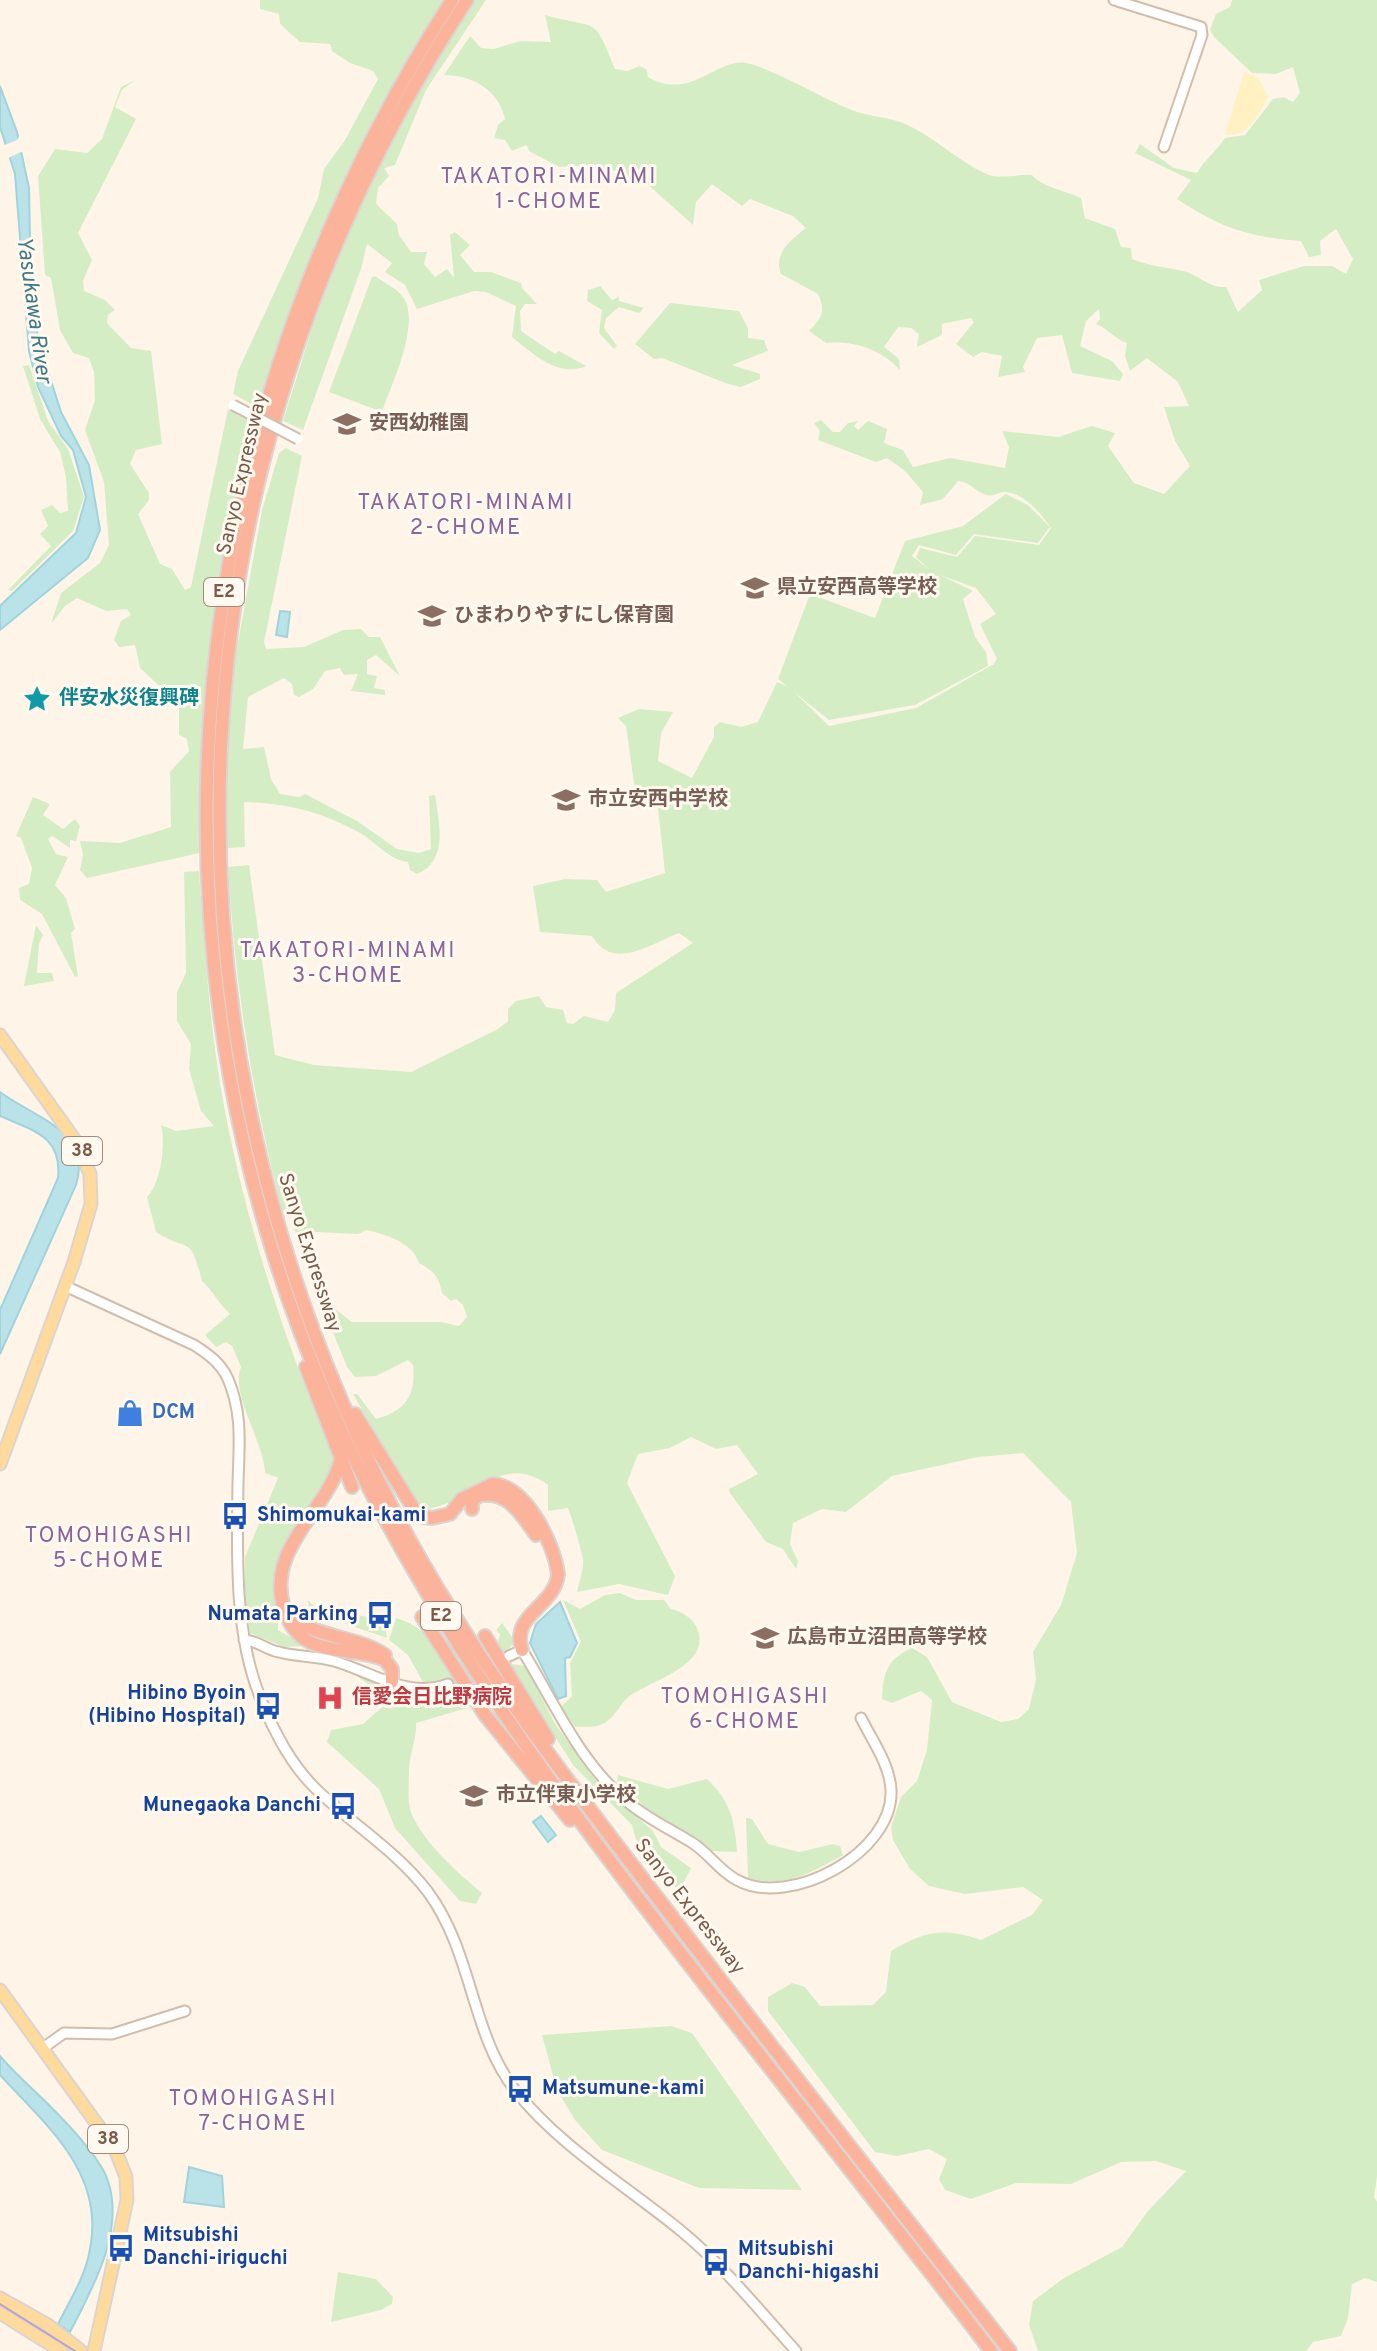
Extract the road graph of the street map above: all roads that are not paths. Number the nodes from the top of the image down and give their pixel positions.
1 (452, 0) edge
2 (467, 0) edge
3 (1114, 0) edge
4 (1164, 147) dead end
5 (233, 405) dead end
6 (298, 439) dead end
7 (0, 1035) edge
8 (65, 1286) junction
9 (291, 1290) junction
10 (341, 1459) junction
11 (0, 1464) edge
12 (347, 1473) junction
13 (352, 1487) dead end
14 (472, 1509) dead end
15 (422, 1617) dead end
16 (485, 1636) dead end
17 (244, 1640) junction
18 (522, 1650) junction
19 (509, 1656) dead end
20 (392, 1682) junction
21 (448, 1684) dead end
22 (861, 1718) dead end
23 (600, 1824) junction
24 (646, 1911) junction
25 (0, 1990) edge
26 (185, 2011) dead end
27 (43, 2048) junction
28 (0, 2298) edge
29 (0, 2313) edge
30 (65, 2346) edge
31 (81, 2351) edge
32 (94, 2351) edge
33 (796, 2351) edge
34 (991, 2351) edge
35 (1010, 2351) edge

1 - 9 highway, Sanyo Expressway / E2
2 - 9 highway, Sanyo Expressway / E2
3 - 4 street
5 - 6 street, bridge
7 - 8 main road, 38
8 - 11 main road, 38
8 - 17 street
9 - 10 highway
9 - 18 highway
9 - 23 highway, Sanyo Expressway / E2
9 - 24 highway, Sanyo Expressway / E2
10 - 12 highway
10 - 20 highway
12 - 13 highway
12 - 20 highway
14 - 18 highway
15 - 24 highway
16 - 23 highway
17 - 20 street
17 - 33 street
18 - 19 street
18 - 22 street
20 - 21 street
23 - 35 highway, Sanyo Expressway / E2
24 - 34 highway, Sanyo Expressway / E2
25 - 27 main road, 38
26 - 27 street
27 - 32 main road, 38
28 - 30 main road
29 - 30 main road
30 - 31 main road

